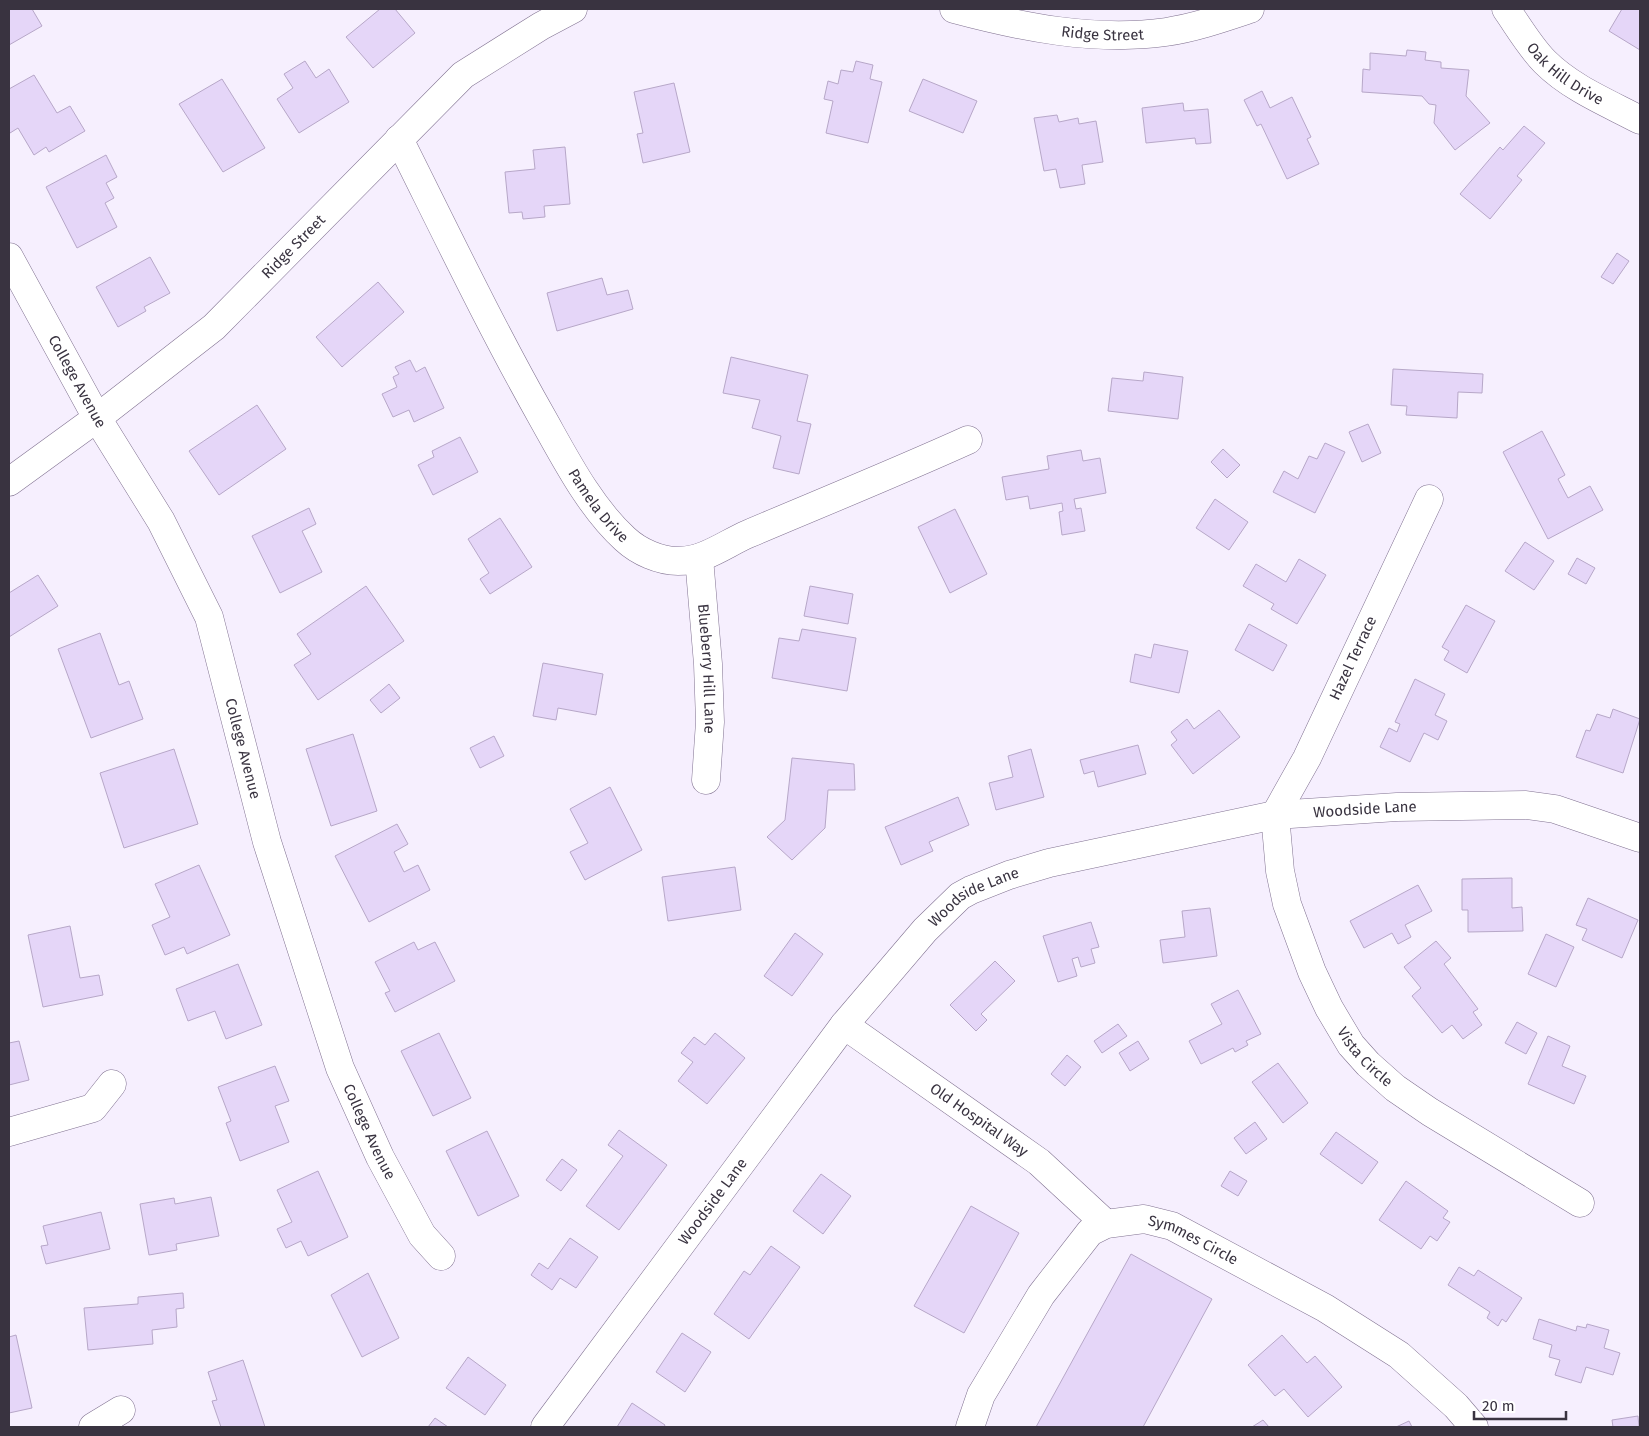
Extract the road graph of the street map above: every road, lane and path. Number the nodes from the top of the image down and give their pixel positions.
1 (573, 9) edge
2 (954, 9) edge
3 (1250, 9) edge
4 (1506, 9) edge
5 (1640, 120) edge
6 (399, 139) junction
7 (9, 257) edge
8 (97, 418) junction
9 (968, 440) dead end
10 (9, 482) edge
11 (1429, 499) dead end
12 (699, 558) junction
13 (706, 780) dead end
14 (1275, 815) junction
15 (1640, 838) edge
16 (844, 1025) junction
17 (112, 1084) dead end
18 (9, 1132) edge
19 (1580, 1203) dead end
20 (1106, 1224) junction
21 (441, 1256) dead end
22 (121, 1410) dead end
23 (94, 1427) edge
24 (545, 1427) edge
25 (970, 1427) edge
26 (1474, 1427) edge

1 - 6 street, Ridge Street
2 - 3 street, Ridge Street
4 - 5 street, Oak Hill Drive
6 - 8 street, Ridge Street
6 - 12 street, Pamela Drive
7 - 8 street, College Avenue
8 - 10 street, Ridge Street
8 - 21 street, College Avenue
9 - 12 street, Pamela Drive
11 - 14 street, Hazel Terrace
12 - 13 street, Blueberry Hill Lane
14 - 15 street, Woodside Lane
14 - 16 street, Woodside Lane
14 - 19 street, Vista Circle
16 - 20 street, Old Hospital Way
16 - 24 street, Woodside Lane
17 - 18 street
20 - 25 street, Symmes Circle
20 - 26 street, Symmes Circle
22 - 23 street

